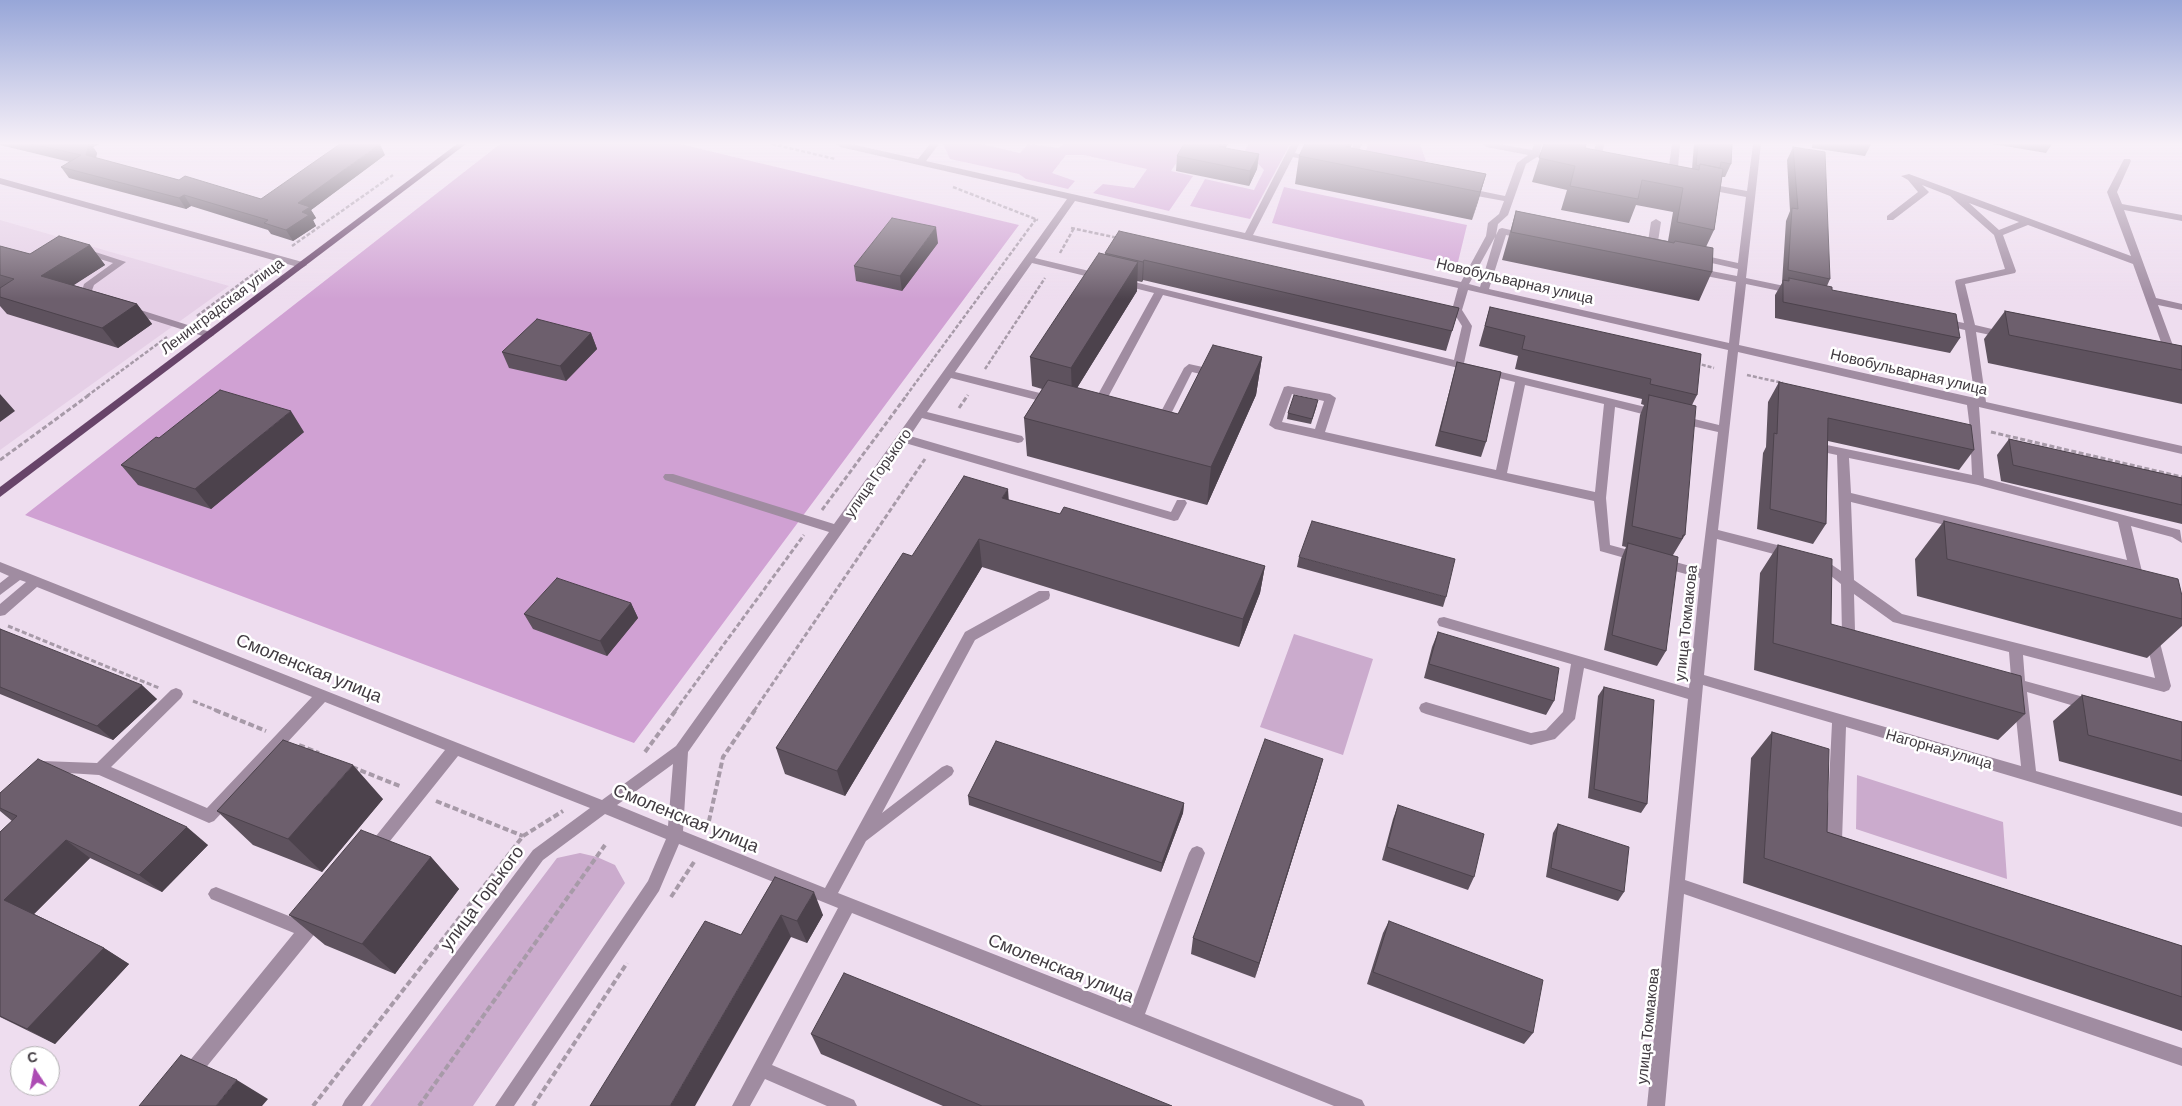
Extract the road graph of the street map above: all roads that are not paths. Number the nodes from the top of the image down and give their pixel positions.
1 (1752, 195) edge
2 (53, 196) edge
3 (394, 196) edge
4 (1074, 196) joint
5 (1268, 196) edge
6 (1488, 196) edge
7 (1511, 196) edge
8 (1919, 196) edge
9 (1955, 196) edge
10 (1957, 196) edge
11 (2114, 196) edge
12 (1509, 200) junction
13 (2118, 206) junction
14 (1890, 218) dead end
15 (2182, 218) edge
16 (1497, 220) junction
17 (1656, 222) dead end
18 (2028, 222) junction
19 (1998, 234) junction
20 (1248, 236) junction
21 (71, 248) edge
22 (1652, 248) edge
23 (1689, 256) edge
24 (1030, 259) junction
25 (2138, 262) junction
26 (302, 265) junction
27 (1744, 267) junction
28 (1685, 268) edge
29 (1742, 280) junction
30 (1464, 285) junction
31 (1484, 290) junction
32 (1160, 292) junction
33 (1809, 294) edge
34 (2151, 300) junction
35 (2182, 307) edge
36 (1932, 320) edge
37 (1970, 328) junction
38 (209, 335) junction
39 (2017, 337) edge
40 (1734, 347) junction
41 (1458, 364) junction
42 (2175, 371) edge
43 (948, 374) junction
44 (1225, 376) edge
45 (1521, 379) junction
46 (1610, 401) junction
47 (1976, 402) junction
48 (1068, 404) edge
49 (1095, 411) edge
50 (920, 414) junction
51 (1150, 425) edge
52 (1724, 430) junction
53 (1318, 434) junction
54 (902, 438) junction
55 (1018, 439) dead end
56 (1822, 448) edge
57 (2182, 450) edge
58 (1843, 453) junction
59 (1501, 475) junction
60 (669, 477) dead end
61 (1978, 481) junction
62 (0, 493) edge
63 (1845, 496) junction
64 (1600, 498) junction
65 (1181, 503) dead end
66 (2124, 520) junction
67 (838, 530) junction
68 (1712, 533) junction
69 (2182, 538) edge
70 (0, 567) edge
71 (2135, 567) junction
72 (19, 574) junction
73 (1707, 575) junction
74 (36, 581) junction
75 (1847, 582) junction
76 (0, 590) edge
77 (2142, 594) edge
78 (1044, 596) dead end
79 (0, 611) edge
80 (1444, 622) dead end
81 (2148, 622) edge
82 (1868, 640) edge
83 (2015, 648) junction
84 (1578, 661) junction
85 (1991, 677) edge
86 (1697, 678) junction
87 (2019, 685) junction
88 (176, 694) road end
89 (323, 694) junction
90 (1695, 695) junction
91 (1426, 708) dead end
92 (2106, 708) edge
93 (1839, 720) junction
94 (456, 748) junction
95 (681, 750) junction
96 (100, 769) junction
97 (947, 771) dead end
98 (31, 773) edge
99 (2029, 775) junction
100 (604, 806) junction
101 (2182, 820) edge
102 (675, 835) junction
103 (860, 838) junction
104 (1853, 850) edge
105 (1197, 853) dead end
106 (363, 862) edge
107 (1678, 885) junction
108 (216, 894) dead end
109 (828, 897) junction
110 (848, 905) junction
111 (325, 908) edge
112 (307, 931) junction
113 (1136, 1019) junction
114 (2182, 1057) edge
115 (761, 1069) junction
116 (182, 1083) edge
117 (351, 1106) edge
118 (504, 1106) edge
119 (741, 1106) edge
120 (848, 1106) edge
121 (1356, 1106) edge
122 (1656, 1106) edge

1 - 27 street, улица Токмакова
2 - 26 street
3 - 26 main road, Ленинградская улица
4 - 20 street, Новобульварная улица
4 - 24 street, улица Горького
5 - 20 street
6 - 12 street
7 - 12 street
8 - 14 street
9 - 19 street
10 - 18 street
11 - 13 street
12 - 16 street
13 - 15 street
13 - 25 street
16 - 30 street
16 - 31 street
17 - 22 street
18 - 19 street
18 - 25 street
19 - 37 street
20 - 30 street, Новобульварная улица
21 - 38 street
23 - 27 street
24 - 32 street
24 - 43 street, улица Горького
25 - 34 street
26 - 38 main road, Ленинградская улица
27 - 29 street, улица Токмакова
28 - 29 street
29 - 33 street
29 - 40 street, улица Токмакова
30 - 31 street, Новобульварная улица
30 - 41 street
31 - 40 street, Новобульварная улица
32 - 41 street
32 - 49 street
34 - 35 street
34 - 42 street
36 - 37 street
37 - 39 street
37 - 47 street
38 - 62 main road, Ленинградская улица
40 - 47 street, Новобульварная улица
40 - 52 street, улица Токмакова
41 - 45 street
43 - 48 street
43 - 50 street, улица Горького
44 - 51 street
45 - 46 street
45 - 59 street
46 - 52 street
46 - 64 street
47 - 57 street, Новобульварная улица
47 - 61 street
50 - 54 street, улица Горького
50 - 55 street
52 - 68 street, улица Токмакова
53 - 53 street
53 - 59 street
54 - 65 street
54 - 67 street, улица Горького
56 - 58 street
58 - 61 street
58 - 63 street
59 - 64 street
60 - 67 street
61 - 66 street
63 - 71 street
63 - 75 street
64 - 73 street
66 - 69 street
66 - 71 street
67 - 95 street, улица Горького
68 - 73 street, улица Токмакова
68 - 75 street
70 - 72 street, Смоленская улица
71 - 77 street
72 - 74 street, Смоленская улица
72 - 76 street
73 - 86 street, улица Токмакова
74 - 79 street
74 - 89 street, Смоленская улица
75 - 82 street
75 - 83 street
78 - 103 street
80 - 84 street
81 - 83 street
83 - 87 street
84 - 90 street
84 - 91 street
85 - 87 street
86 - 90 street, улица Токмакова
86 - 93 street, Нагорная улица
87 - 92 street
87 - 99 street
88 - 96 street
89 - 94 street, Смоленская улица
89 - 96 street
90 - 107 street, улица Токмакова
93 - 99 street, Нагорная улица
93 - 104 street
94 - 100 street, Смоленская улица
94 - 106 street
95 - 100 street, улица Горького
95 - 102 street
96 - 98 street
97 - 103 street
99 - 101 street, Нагорная улица
100 - 102 street, Смоленская улица
100 - 117 street, улица Горького
102 - 109 street, Смоленская улица
102 - 118 street
103 - 109 street
105 - 113 street
107 - 114 street
107 - 122 street, улица Токмакова
108 - 112 street
109 - 110 street, Смоленская улица
110 - 113 street, Смоленская улица
110 - 115 street
111 - 112 street
112 - 116 street
113 - 121 street, Смоленская улица
115 - 119 street
115 - 120 street

